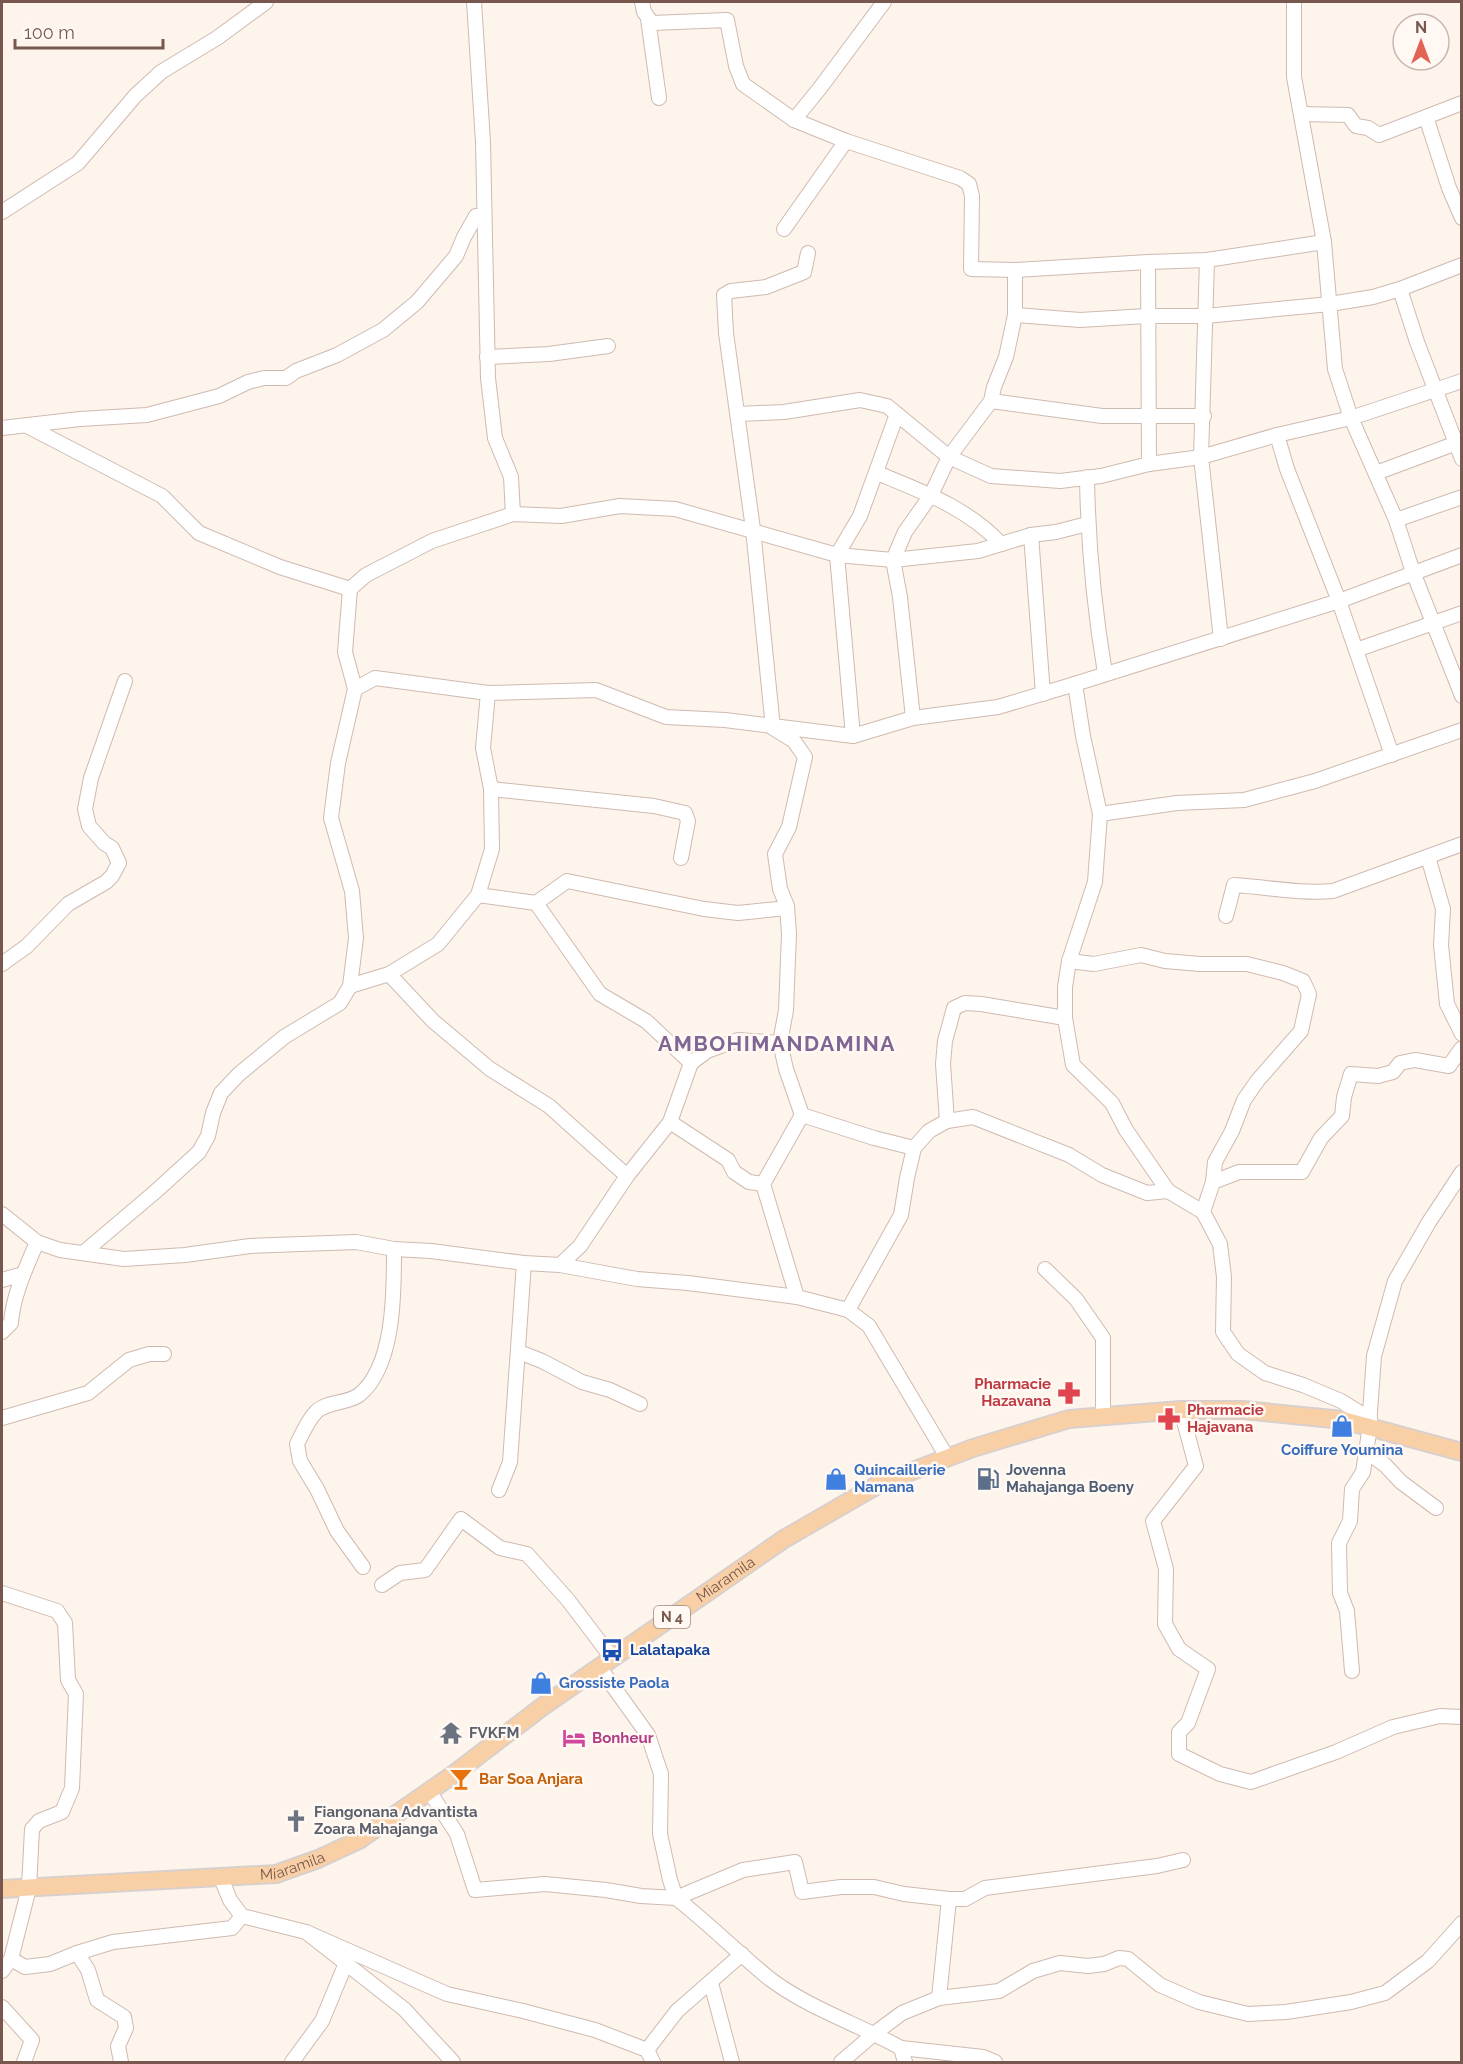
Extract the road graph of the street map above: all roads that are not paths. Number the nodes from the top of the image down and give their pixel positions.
1 (266, 2) edge
2 (474, 2) edge
3 (642, 2) edge
4 (884, 2) edge
5 (1294, 2) edge
6 (648, 20) junction
7 (659, 98) dead end
8 (1461, 103) edge
9 (1301, 114) junction
10 (1426, 117) junction
11 (794, 120) junction
12 (846, 141) junction
13 (2, 212) edge
14 (484, 216) junction
15 (1461, 218) edge
16 (783, 229) dead end
17 (1324, 242) junction
18 (808, 253) dead end
19 (1207, 260) junction
20 (1148, 262) junction
21 (1461, 265) edge
22 (1015, 270) junction
23 (1400, 289) junction
24 (1330, 304) junction
25 (1015, 315) junction
26 (1147, 316) junction
27 (1206, 316) junction
28 (608, 346) dead end
29 (487, 357) junction
30 (1461, 381) edge
31 (1436, 389) junction
32 (991, 401) junction
33 (738, 414) junction
34 (897, 414) junction
35 (1148, 414) junction
36 (1204, 416) junction
37 (1351, 418) junction
38 (27, 426) junction
39 (2, 428) edge
40 (1278, 435) junction
41 (1458, 442) edge
42 (949, 457) junction
43 (1201, 457) junction
44 (1461, 459) edge
45 (1149, 464) junction
46 (877, 473) junction
47 (1376, 473) junction
48 (1087, 477) junction
49 (931, 495) junction
50 (1461, 497) edge
51 (513, 514) junction
52 (1396, 520) junction
53 (1087, 524) junction
54 (753, 530) junction
55 (1031, 534) junction
56 (1001, 544) junction
57 (837, 555) junction
58 (1461, 555) edge
59 (893, 560) junction
60 (1413, 572) junction
61 (350, 589) junction
62 (1339, 601) junction
63 (1461, 614) edge
64 (1434, 623) junction
65 (1221, 639) junction
66 (1356, 650) junction
67 (1457, 671) edge
68 (1105, 673) junction
69 (125, 681) dead end
70 (1075, 684) junction
71 (355, 688) junction
72 (488, 693) junction
73 (1043, 694) junction
74 (1461, 696) edge
75 (913, 718) junction
76 (773, 728) junction
77 (1461, 730) edge
78 (853, 736) junction
79 (1392, 755) junction
80 (491, 789) junction
81 (1100, 814) junction
82 (1461, 844) edge
83 (1428, 857) junction
84 (681, 858) dead end
85 (478, 895) junction
86 (536, 903) junction
87 (787, 908) junction
88 (1226, 916) dead end
89 (1069, 962) junction
90 (2, 964) edge
91 (389, 974) junction
92 (350, 986) junction
93 (1065, 1018) junction
94 (1461, 1034) edge
95 (780, 1043) junction
96 (1461, 1044) edge
97 (1461, 1049) edge
98 (691, 1064) junction
99 (802, 1114) junction
100 (948, 1121) junction
101 (670, 1122) junction
102 (914, 1148) junction
103 (1461, 1172) edge
104 (627, 1176) junction
105 (1213, 1182) junction
106 (763, 1184) junction
107 (1168, 1191) junction
108 (1203, 1212) junction
109 (2, 1214) edge
110 (37, 1242) junction
111 (394, 1249) junction
112 (83, 1253) junction
113 (524, 1263) junction
114 (560, 1265) junction
115 (1045, 1269) dead end
116 (23, 1274) junction
117 (2, 1280) edge
118 (797, 1297) junction
119 (848, 1311) junction
120 (2, 1332) edge
121 (519, 1352) junction
122 (164, 1354) dead end
123 (640, 1404) dead end
124 (1181, 1410) junction
125 (1103, 1415) junction
126 (2, 1418) edge
127 (1370, 1423) junction
128 (1366, 1451) junction
129 (1461, 1452) edge
130 (948, 1457) junction
131 (499, 1490) dead end
132 (1436, 1508) dead end
133 (363, 1567) dead end
134 (382, 1585) dead end
135 (2, 1593) edge
136 (606, 1663) junction
137 (1352, 1671) dead end
138 (1461, 1717) edge
139 (429, 1791) junction
140 (1183, 1860) dead end
141 (221, 1878) junction
142 (29, 1888) junction
143 (2, 1889) edge
144 (676, 1898) junction
145 (949, 1899) junction
146 (242, 1916) junction
147 (1461, 1923) edge
148 (306, 1932) junction
149 (77, 1953) junction
150 (742, 1954) junction
151 (11, 1959) junction
152 (346, 1963) junction
153 (2, 1971) edge
154 (711, 1983) junction
155 (939, 1998) junction
156 (2, 2007) edge
157 (875, 2033) junction
158 (901, 2048) junction
159 (646, 2050) junction
160 (24, 2062) edge
161 (121, 2062) edge
162 (292, 2062) edge
163 (453, 2062) edge
164 (653, 2062) edge
165 (732, 2062) edge
166 (841, 2062) edge
167 (905, 2062) edge
168 (995, 2062) edge

1 - 13 street
2 - 14 street
3 - 6 street
4 - 11 street
5 - 9 street
6 - 7 street
6 - 11 street
8 - 10 street
9 - 10 street
9 - 17 street
10 - 15 street
11 - 12 street
12 - 16 street
12 - 22 street
14 - 29 street
14 - 38 street
17 - 19 street
17 - 24 street
18 - 33 street
19 - 20 street
19 - 27 street
20 - 22 street
20 - 26 street
21 - 23 street
22 - 25 street
23 - 24 street
23 - 31 street
24 - 27 street
24 - 37 street
25 - 26 street
25 - 32 street
26 - 27 street
26 - 35 street
27 - 36 street
28 - 29 street
29 - 51 street
30 - 31 street
31 - 37 street
31 - 41 street
32 - 35 street
32 - 42 street
33 - 34 street
33 - 54 street
34 - 42 street
34 - 46 street
35 - 36 street
35 - 45 street
36 - 43 street
37 - 40 street
37 - 47 street
38 - 39 street
38 - 61 street
40 - 43 street
40 - 62 street
41 - 44 street
41 - 47 street
42 - 48 street
42 - 49 street
43 - 45 street
43 - 65 street
45 - 48 street
46 - 49 street
46 - 57 street
47 - 52 street
48 - 53 street
49 - 56 street
49 - 59 street
50 - 52 street
51 - 54 street
51 - 61 street
52 - 60 street
53 - 55 street
53 - 68 street
54 - 57 street
54 - 76 street
55 - 56 street
55 - 73 street
56 - 59 street
57 - 59 street
57 - 78 street
58 - 60 street
59 - 75 street
60 - 62 street
60 - 64 street
61 - 71 street
62 - 65 street
62 - 66 street
63 - 64 street
64 - 66 street
64 - 67 street
65 - 68 street
66 - 79 street
67 - 74 street
68 - 70 street
69 - 90 street
70 - 73 street
70 - 81 street
71 - 72 street
71 - 92 street
72 - 76 street
72 - 80 street
73 - 75 street
75 - 78 street
76 - 78 street
76 - 87 street
77 - 79 street
79 - 81 street
80 - 84 street
80 - 85 street
81 - 89 street
82 - 83 street
83 - 88 street
83 - 94 street
85 - 86 street
85 - 91 street
86 - 87 street
86 - 98 street
87 - 95 street
89 - 93 street
89 - 105 street
91 - 92 street
91 - 104 street
92 - 112 street
93 - 100 street
93 - 107 street
95 - 98 street
95 - 99 street
96 - 97 street
97 - 105 street
98 - 101 street
99 - 102 street
99 - 106 street
100 - 102 street
100 - 107 street
101 - 104 street
101 - 106 street
102 - 119 street
103 - 127 street
104 - 114 street
105 - 108 street
106 - 118 street
107 - 108 street
108 - 127 street
109 - 110 street
110 - 112 street
110 - 116 street
111 - 112 street
111 - 113 street
111 - 133 street
113 - 114 street
113 - 121 street
114 - 118 street
115 - 125 street
116 - 117 street
116 - 120 street
118 - 119 street
119 - 130 street
121 - 123 street
121 - 131 street
122 - 126 street
124 - 125 main road, Miaramila / N 4
124 - 127 main road, Miaramila / N 4
124 - 138 street
125 - 130 main road, Miaramila / N 4
127 - 128 street
127 - 129 main road, Miaramila / N 4
128 - 132 street
128 - 137 street
130 - 136 main road, Miaramila / N 4
134 - 136 street
135 - 142 street
136 - 139 main road, Miaramila / N 4
136 - 144 street
139 - 141 main road, Miaramila / N 4
139 - 144 street
140 - 145 street
141 - 142 main road, Miaramila / N 4
141 - 146 street
142 - 143 main road, Miaramila / N 4
142 - 151 street
144 - 145 street
144 - 150 street
145 - 155 street
146 - 148 street
146 - 149 street
147 - 155 street
148 - 152 street
148 - 159 street
149 - 151 street
149 - 161 street
150 - 154 street
150 - 157 street
151 - 153 street
152 - 162 street
152 - 163 street
154 - 159 street
154 - 165 street
155 - 157 street
156 - 160 street
157 - 158 street
157 - 166 street
158 - 167 street
158 - 168 street
159 - 164 street

